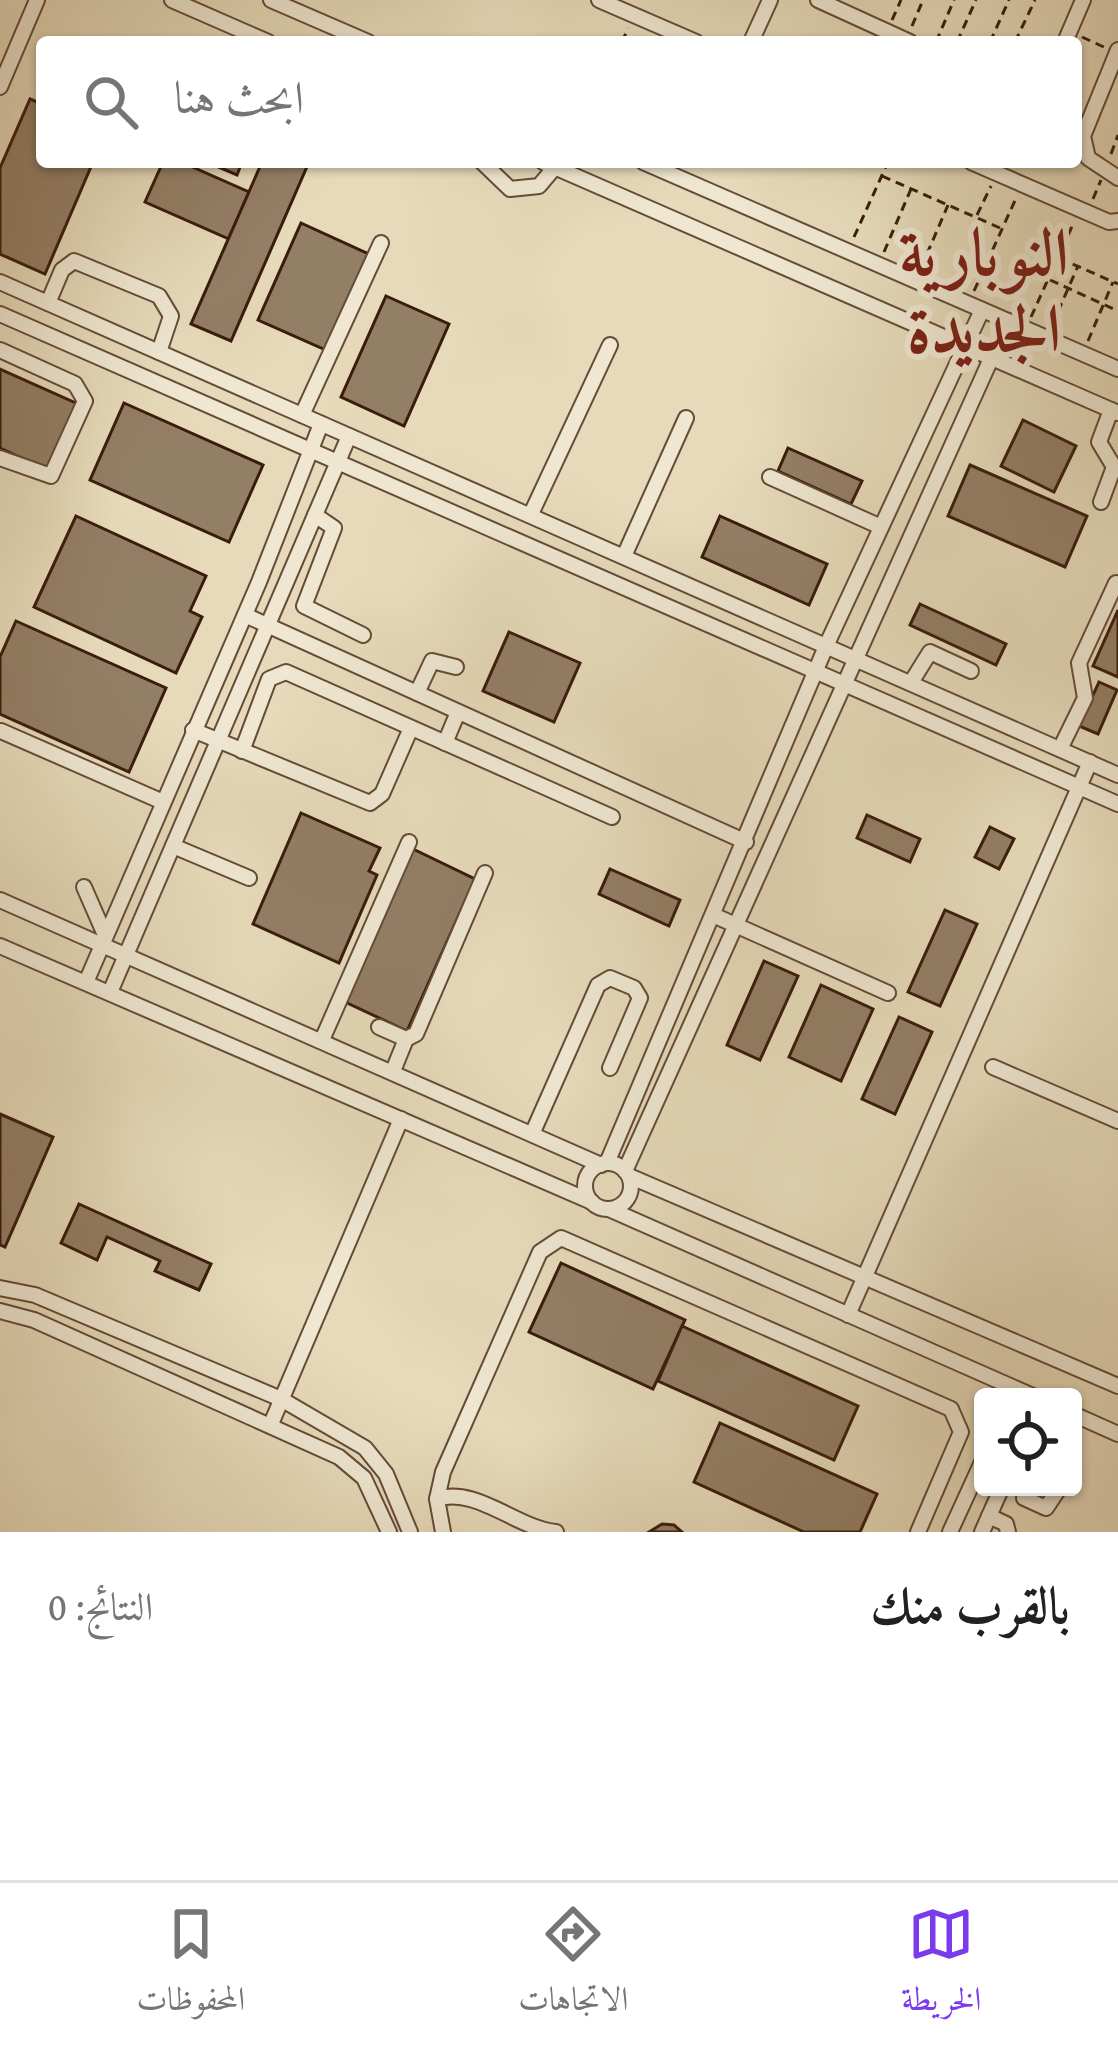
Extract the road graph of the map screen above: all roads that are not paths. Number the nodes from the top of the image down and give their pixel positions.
1 (38, 0) edge
2 (172, 0) edge
3 (272, 0) edge
4 (599, 0) edge
5 (770, 0) edge
6 (818, 0) edge
7 (1083, 0) edge
8 (848, 6) edge
9 (254, 36) edge
10 (354, 36) edge
11 (682, 36) edge
12 (754, 36) edge
13 (896, 36) edge
14 (1067, 36) edge
15 (1118, 51) edge
16 (0, 87) edge
17 (487, 168) edge
18 (548, 168) edge
19 (556, 168) edge
20 (657, 168) edge
21 (1116, 170) edge
22 (1005, 171) edge
23 (1118, 221) edge
24 (381, 243) dead end
25 (0, 282) edge
26 (48, 303) junction
27 (975, 307) junction
28 (0, 314) edge
29 (1007, 321) junction
30 (610, 345) dead end
31 (965, 346) junction
32 (0, 350) edge
33 (159, 352) junction
34 (991, 358) junction
35 (1118, 369) edge
36 (1114, 411) edge
37 (302, 416) junction
38 (686, 418) dead end
39 (321, 424) junction
40 (349, 436) junction
41 (312, 451) junction
42 (0, 458) edge
43 (338, 461) junction
44 (770, 477) dead end
45 (1101, 502) dead end
46 (531, 514) junction
47 (315, 515) junction
48 (881, 527) junction
49 (630, 556) junction
50 (1116, 583) edge
51 (623, 584) junction
52 (245, 615) junction
53 (267, 626) junction
54 (363, 635) dead end
55 (827, 644) junction
56 (856, 656) junction
57 (456, 668) dead end
58 (816, 670) junction
59 (971, 671) dead end
60 (912, 681) junction
61 (843, 684) junction
62 (213, 685) junction
63 (417, 693) junction
64 (237, 696) junction
65 (458, 712) junction
66 (411, 728) junction
67 (194, 730) junction
68 (1, 731) edge
69 (218, 741) junction
70 (445, 743) junction
71 (1060, 748) junction
72 (242, 751) junction
73 (1090, 762) junction
74 (1118, 775) edge
75 (1078, 785) junction
76 (1118, 804) edge
77 (160, 808) junction
78 (612, 817) dead end
79 (182, 826) junction
80 (409, 842) dead end
81 (746, 842) junction
82 (173, 846) junction
83 (485, 873) dead end
84 (249, 878) dead end
85 (84, 887) dead end
86 (0, 900) edge
87 (713, 915) junction
88 (736, 925) junction
89 (104, 939) junction
90 (0, 946) edge
91 (127, 955) junction
92 (88, 980) junction
93 (112, 990) junction
94 (889, 993) dead end
95 (380, 1027) dead end
96 (406, 1039) junction
97 (322, 1040) junction
98 (993, 1066) dead end
99 (610, 1068) dead end
100 (393, 1070) junction
101 (401, 1119) junction
102 (1118, 1120) edge
103 (533, 1132) junction
104 (604, 1164) junction
105 (627, 1173) junction
106 (592, 1202) junction
107 (609, 1209) junction
108 (865, 1276) junction
109 (0, 1288) edge
110 (0, 1311) edge
111 (848, 1315) junction
112 (196, 1363) junction
113 (1118, 1386) edge
114 (188, 1387) junction
115 (1003, 1388) edge
116 (281, 1399) junction
117 (1082, 1418) edge
118 (271, 1424) junction
119 (1118, 1434) edge
120 (974, 1480) edge
121 (998, 1496) edge
122 (1026, 1496) edge
123 (1054, 1496) edge
124 (436, 1498) junction
125 (989, 1516) junction
126 (389, 1532) edge
127 (410, 1532) edge
128 (443, 1532) edge
129 (556, 1532) edge
130 (918, 1532) edge
131 (950, 1532) edge
132 (982, 1532) edge
133 (1008, 1532) edge

1 - 16 street
2 - 9 street
3 - 10 street
4 - 11 street
5 - 12 street
6 - 8 street
7 - 14 street
8 - 13 street
15 - 21 street
17 - 18 street
19 - 31 street
20 - 27 street
22 - 23 street
24 - 37 street
25 - 26 street
26 - 33 street
26 - 33 street
27 - 29 street
27 - 31 street
28 - 41 street
29 - 34 street
29 - 35 street
30 - 46 street
31 - 34 street
31 - 48 street
32 - 42 street
33 - 37 street
34 - 36 street
34 - 56 street
36 - 45 street
37 - 39 street
38 - 49 street
39 - 40 street
39 - 41 street
40 - 43 street
40 - 46 street
41 - 43 street
41 - 52 street
43 - 47 street
43 - 51 street
44 - 48 street
46 - 49 street
47 - 53 street
47 - 54 street
48 - 55 street
49 - 51 street
49 - 55 street
50 - 71 street
51 - 58 street
52 - 53 street
52 - 62 street
53 - 63 street
53 - 64 street
55 - 56 street
55 - 58 street
56 - 60 street
56 - 61 street
57 - 63 street
58 - 61 street
58 - 81 street
59 - 60 street
60 - 71 street
61 - 75 street
61 - 88 street
62 - 64 street
62 - 67 street
63 - 65 street
64 - 69 street
65 - 70 street
65 - 81 street
66 - 70 street
66 - 72 street
66 - 72 street
67 - 69 street
67 - 77 street
68 - 77 street
69 - 72 street
69 - 79 street
70 - 78 street
71 - 73 street
73 - 74 street
73 - 75 street
75 - 76 street
75 - 108 street
77 - 79 street
77 - 89 street
79 - 82 street
80 - 97 street
81 - 87 street
82 - 84 street
82 - 91 street
83 - 96 street
85 - 89 street
86 - 89 street
87 - 88 street
87 - 104 street
88 - 94 street
88 - 105 street
89 - 91 street
89 - 92 street
90 - 92 street
91 - 93 street
91 - 97 street
92 - 93 street
93 - 101 street
95 - 96 street
96 - 100 street
97 - 100 street
98 - 102 street
99 - 103 street
100 - 103 street
101 - 106 street
101 - 116 street
103 - 104 street
104 - 105 street
104 - 106 street
105 - 107 street
105 - 108 street
106 - 107 street
107 - 111 street
108 - 111 street
108 - 113 street
109 - 112 street
110 - 114 street
111 - 115 street
112 - 114 street
112 - 116 street
114 - 118 street
116 - 118 street
116 - 127 street
117 - 119 street
118 - 126 street
120 - 131 street
121 - 125 street
122 - 123 street
124 - 128 street
124 - 129 street
124 - 130 street
125 - 132 street
125 - 133 street

